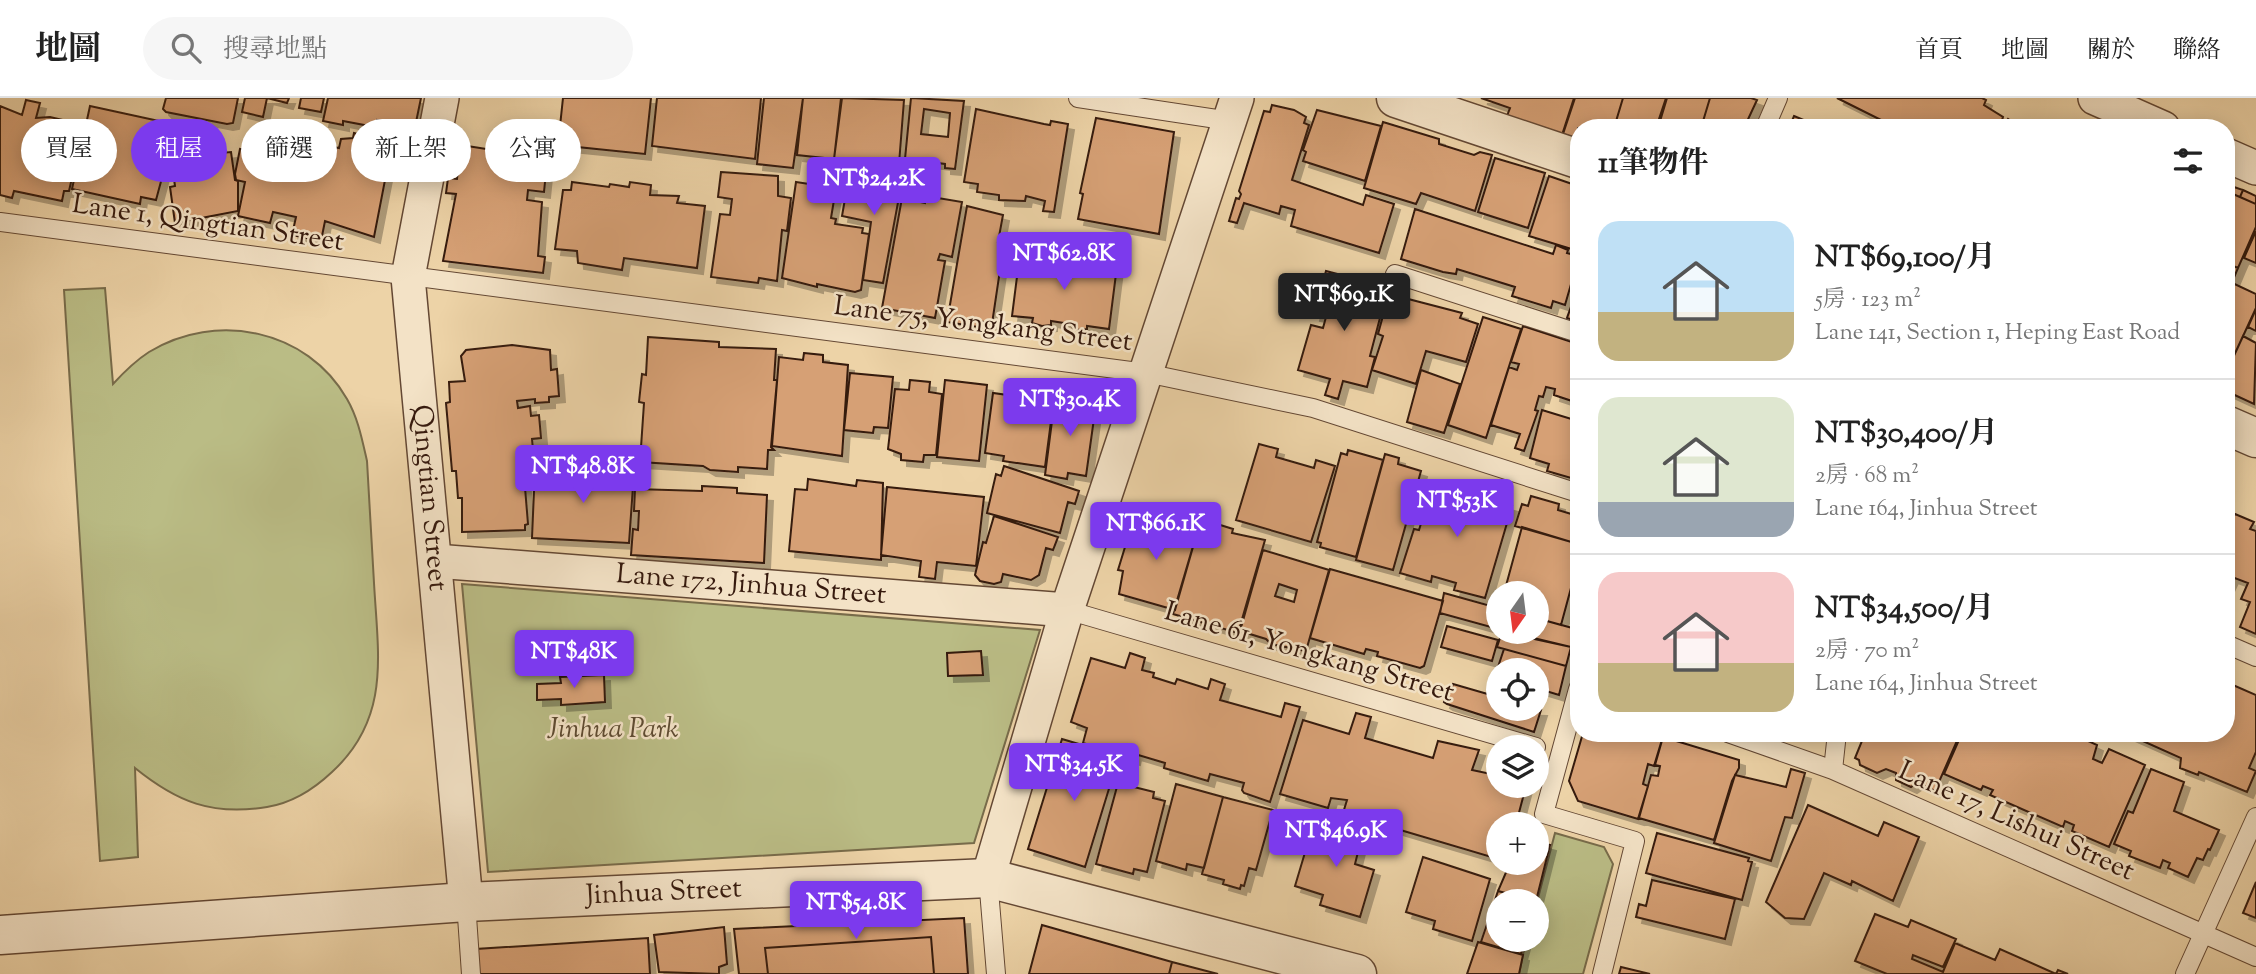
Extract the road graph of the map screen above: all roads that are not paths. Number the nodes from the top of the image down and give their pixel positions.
1 (442, 98) edge
2 (1078, 98) edge
3 (1396, 98) edge
4 (1778, 98) edge
5 (2095, 98) edge
6 (1233, 109) edge
7 (1769, 119) edge
8 (2143, 119) edge
9 (1570, 156) edge
10 (2235, 159) edge
11 (2256, 169) edge
12 (0, 222) edge
13 (1395, 274) dead end
14 (408, 277) junction
15 (1570, 330) edge
16 (1146, 373) junction
17 (2235, 429) edge
18 (2256, 438) edge
19 (1570, 490) edge
20 (435, 561) junction
21 (1067, 610) junction
22 (2235, 648) edge
23 (2256, 657) edge
24 (1570, 718) edge
25 (1495, 735) edge
26 (1754, 742) edge
27 (1836, 742) edge
28 (1549, 751) edge
29 (1560, 754) junction
30 (1833, 770) junction
31 (2256, 817) edge
32 (988, 878) junction
33 (466, 902) junction
34 (2203, 933) junction
35 (0, 935) edge
36 (2256, 957) edge
37 (471, 974) edge
38 (996, 974) edge
39 (1357, 974) edge
40 (1602, 974) edge
41 (2185, 974) edge

1 - 14 street, Qingtian Street
2 - 6 lane
3 - 9 street
4 - 7 lane
5 - 8 street
6 - 16 street
10 - 11 street
12 - 14 lane, Lane 1, Qingtian Street
13 - 15 lane
14 - 16 lane, Lane 75, Yongkang Street
14 - 20 street, Qingtian Street
16 - 19 lane, Lane 75, Yongkang Street
16 - 21 street
17 - 18 street
20 - 21 street, Lane 172, Jinhua Street
20 - 33 street, Qingtian Street
21 - 25 lane, Lane 61, Yongkang Street
21 - 32 street
22 - 23 lane
24 - 29 lane
26 - 30 lane, Lane 17, Lishui Street
27 - 30 lane
28 - 29 lane, Lane 61, Yongkang Street
29 - 40 lane
30 - 34 lane, Lane 17, Lishui Street
31 - 34 lane
32 - 33 street, Jinhua Street
32 - 38 lane
32 - 39 street, Jinhua Street
33 - 35 street, Jinhua Street
33 - 37 lane
34 - 36 lane, Lane 17, Lishui Street
34 - 41 lane

